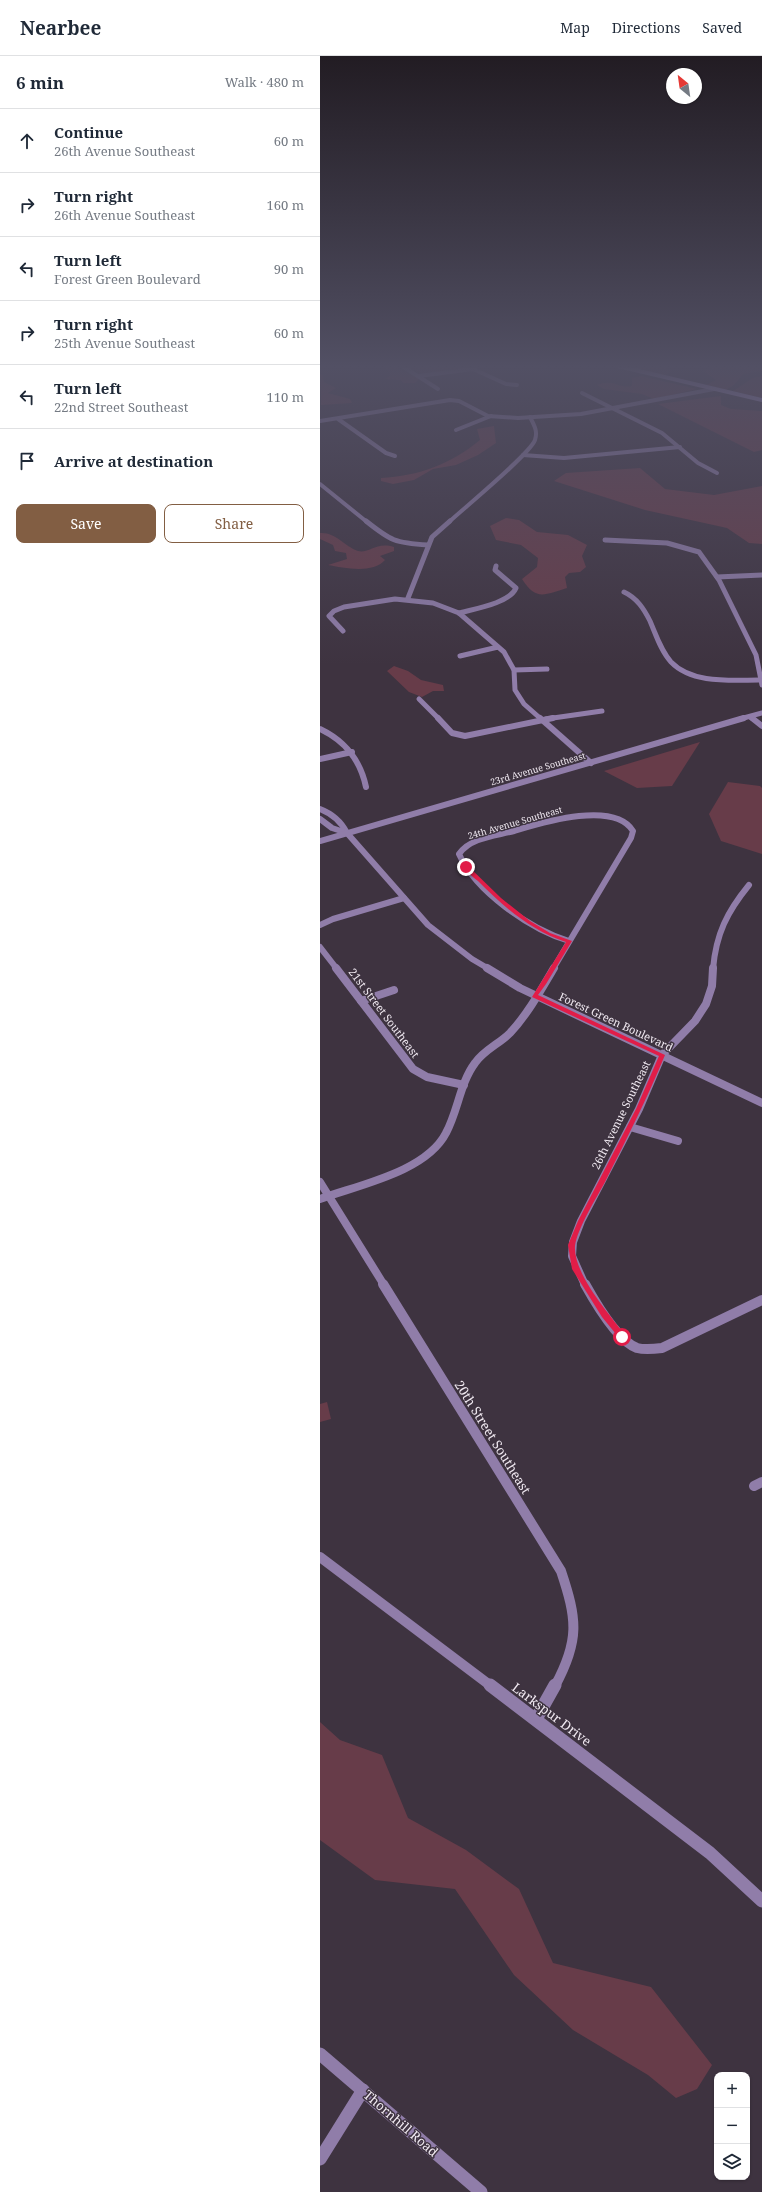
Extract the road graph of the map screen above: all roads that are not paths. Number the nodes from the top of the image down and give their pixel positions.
1 (511, 466) edge
2 (703, 466) edge
3 (717, 473) dead end
4 (320, 484) edge
5 (605, 540) dead end
6 (428, 545) junction
7 (496, 566) dead end
8 (762, 575) edge
9 (717, 577) junction
10 (624, 592) dead end
11 (408, 598) junction
12 (459, 613) junction
13 (343, 631) dead end
14 (498, 647) junction
15 (460, 656) dead end
16 (547, 669) dead end
17 (514, 670) junction
18 (761, 683) edge
19 (419, 699) dead end
20 (602, 711) dead end
21 (762, 713) edge
22 (750, 717) junction
23 (541, 720) junction
24 (762, 726) edge
25 (320, 729) edge
26 (352, 752) junction
27 (320, 759) edge
28 (591, 763) junction
29 (366, 788) dead end
30 (320, 809) edge
31 (320, 819) edge
32 (347, 833) junction
33 (320, 841) edge
34 (749, 886) dead end
35 (404, 898) junction
36 (321, 922) edge
37 (569, 941) junction
38 (320, 947) edge
39 (394, 990) dead end
40 (534, 995) junction
41 (361, 1001) junction
42 (662, 1055) junction
43 (464, 1085) junction
44 (762, 1103) edge
45 (630, 1126) junction
46 (678, 1141) dead end
47 (320, 1182) edge
48 (324, 1198) edge
49 (762, 1300) edge
50 (320, 1557) edge
51 (536, 1719) junction
52 (762, 1901) edge
53 (320, 2054) edge
54 (363, 2090) junction
55 (320, 2159) edge
56 (481, 2192) edge

1 - 6 street
2 - 3 street
4 - 6 street
5 - 9 street
6 - 11 street
7 - 12 street
8 - 9 street
9 - 18 street
10 - 18 street
11 - 12 street
11 - 13 street
12 - 14 street
14 - 15 street
14 - 17 street
16 - 17 street
17 - 23 street
19 - 23 street
20 - 23 street
21 - 22 street, 23rd Avenue Southeast
22 - 24 street
22 - 28 street, 23rd Avenue Southeast
23 - 28 street
25 - 26 street
26 - 27 street
26 - 29 street
28 - 32 street, 23rd Avenue Southeast
30 - 32 street, Forest Green Boulevard
31 - 32 street
32 - 33 street, 23rd Avenue Southeast
32 - 35 street, Forest Green Boulevard
34 - 42 street, 26th Avenue Southeast
35 - 36 street
35 - 40 street, Forest Green Boulevard
37 - 37 street, 24th Avenue Southeast
37 - 40 street
38 - 41 street, 21st Street Southeast
39 - 41 street
40 - 42 street, Forest Green Boulevard
40 - 43 street
41 - 43 street, 21st Street Southeast
42 - 44 street, Forest Green Boulevard
42 - 45 street, 26th Avenue Southeast
43 - 48 street
45 - 46 street
45 - 49 street, 26th Avenue Southeast
47 - 48 street, 20th Street Southeast
48 - 51 street, 20th Street Southeast
50 - 51 street, Larkspur Drive
51 - 52 street, Larkspur Drive
53 - 54 street, Thornhill Road
54 - 55 street
54 - 56 street, Thornhill Road

